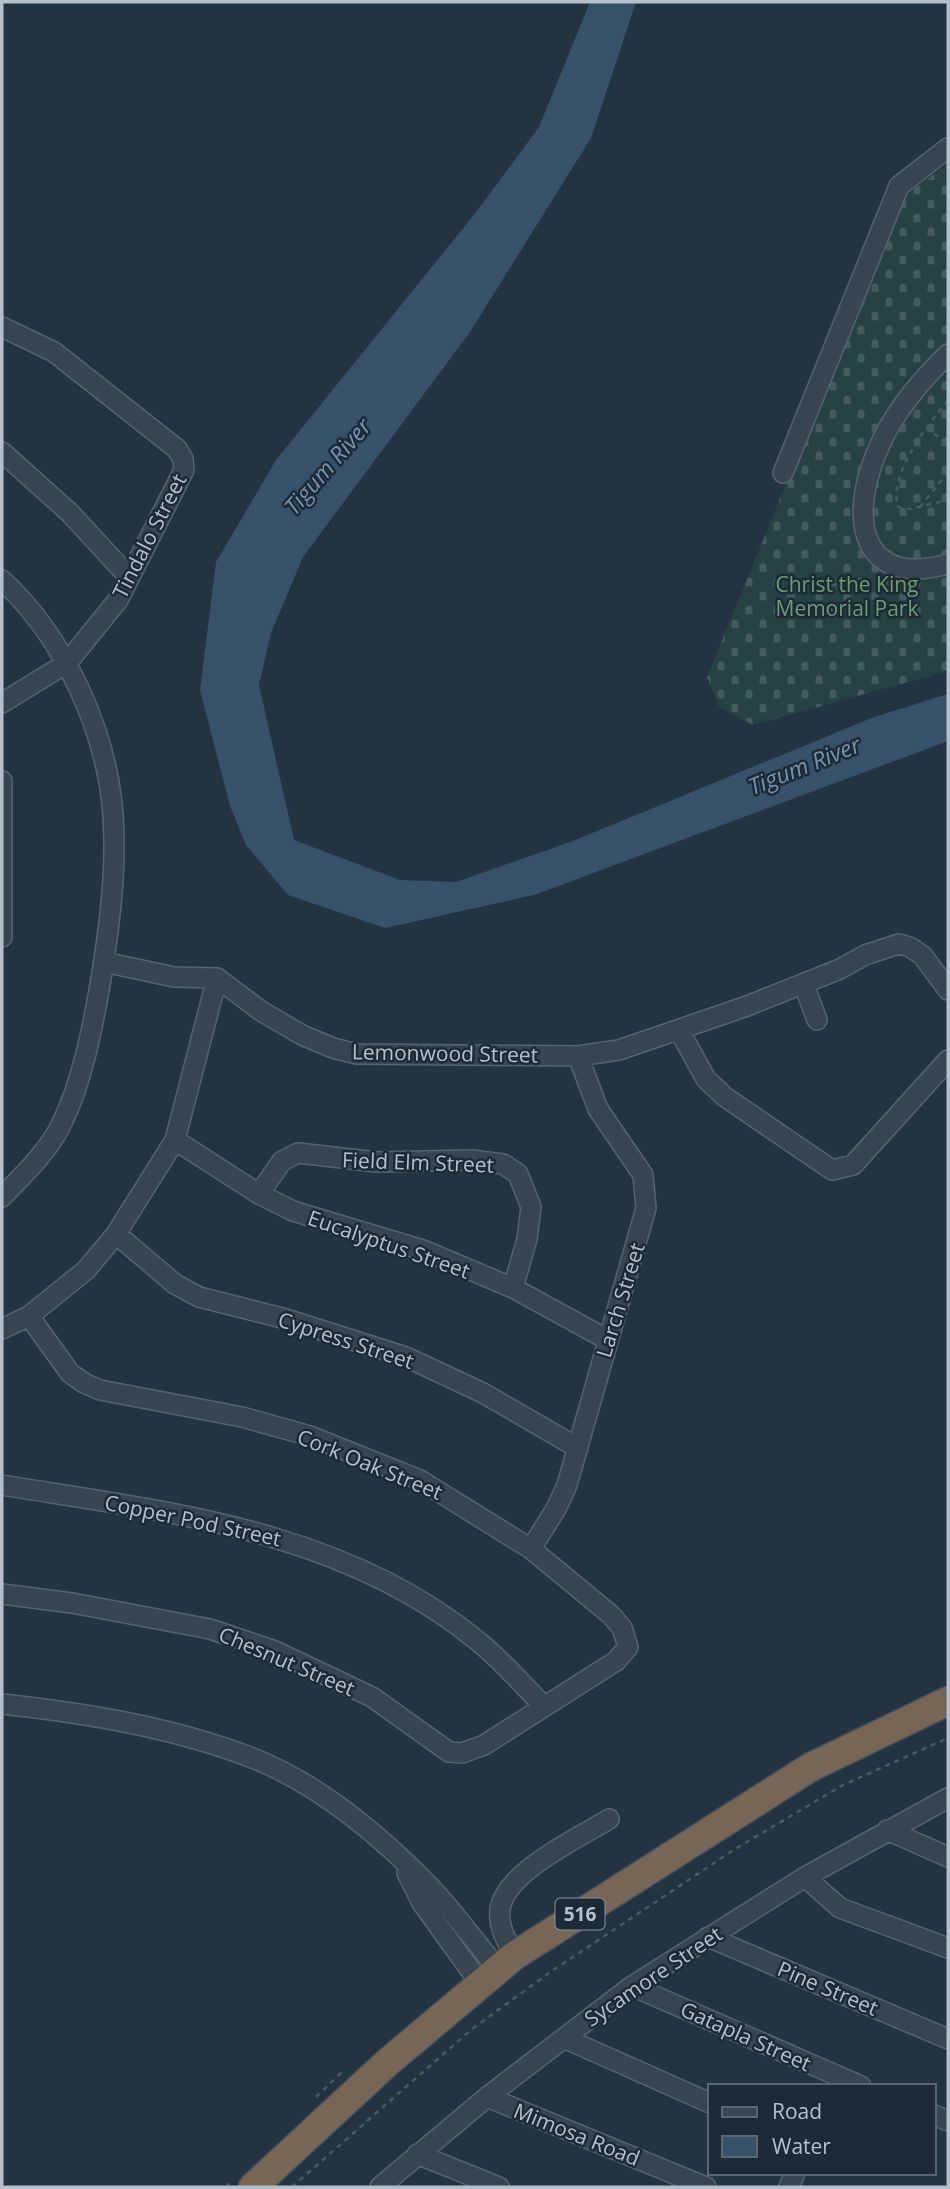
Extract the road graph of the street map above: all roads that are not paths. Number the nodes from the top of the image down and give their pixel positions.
1 (948, 148) edge
2 (2, 327) edge
3 (948, 354) edge
4 (2, 452) edge
5 (783, 473) dead end
6 (948, 564) edge
7 (128, 576) junction
8 (2, 580) edge
9 (67, 663) junction
10 (2, 703) edge
11 (2, 780) edge
12 (2, 937) edge
13 (104, 961) junction
14 (217, 978) junction
15 (804, 985) junction
16 (948, 990) edge
17 (817, 1020) dead end
18 (680, 1032) junction
19 (579, 1056) junction
20 (948, 1060) edge
21 (176, 1140) junction
22 (259, 1194) junction
23 (2, 1197) edge
24 (117, 1234) junction
25 (513, 1288) junction
26 (29, 1316) junction
27 (2, 1329) edge
28 (607, 1340) junction
29 (578, 1448) junction
30 (2, 1485) edge
31 (531, 1549) junction
32 (2, 1594) edge
33 (948, 1701) edge
34 (2, 1704) edge
35 (543, 1705) junction
36 (948, 1798) edge
37 (609, 1819) dead end
38 (887, 1830) junction
39 (948, 1857) edge
40 (805, 1877) junction
41 (708, 1937) junction
42 (948, 1948) edge
43 (496, 1969) junction
44 (632, 1986) junction
45 (564, 2038) junction
46 (948, 2039) edge
47 (837, 2081) edge
48 (487, 2097) junction
49 (708, 2102) edge
50 (417, 2154) junction
51 (253, 2187) edge
52 (380, 2187) edge
53 (499, 2187) edge
54 (706, 2187) edge

1 - 5 street
2 - 7 street, Tindalo Street
3 - 6 street
4 - 7 street
7 - 9 street, Tindalo Street
8 - 9 street
9 - 10 street, Tindalo Street
9 - 13 street
11 - 12 street
13 - 14 street
13 - 23 street
14 - 19 street, Lemonwood Street
14 - 21 street
15 - 16 street, Lemonwood Street
15 - 17 street
15 - 18 street, Lemonwood Street
18 - 19 street, Lemonwood Street
18 - 20 street
19 - 28 street, Larch Street
21 - 22 street, Eucalyptus Street
21 - 24 street
22 - 25 street, Eucalyptus Street
22 - 25 street, Field Elm Street
24 - 26 street
24 - 29 street, Cypress Street
25 - 28 street, Eucalyptus Street
26 - 27 street
26 - 31 street, Cork Oak Street
28 - 29 street, Larch Street
29 - 31 street, Larch Street
30 - 35 street, Copper Pod Street
31 - 35 street, Cork Oak Street
32 - 35 street, Chesnut Street
33 - 43 highway, 516
34 - 43 street
36 - 38 street, Sycamore Street
37 - 43 street
38 - 39 street
38 - 40 street, Sycamore Street
40 - 41 street, Sycamore Street
40 - 42 street
41 - 44 street, Sycamore Street
41 - 46 street, Pine Street
43 - 51 highway, 516
44 - 45 street, Sycamore Street
44 - 47 street, Gatapla Street
45 - 48 street, Sycamore Street
45 - 49 street
48 - 50 street, Sycamore Street
48 - 54 street, Mimosa Road
50 - 52 street, Sycamore Street
50 - 53 street

